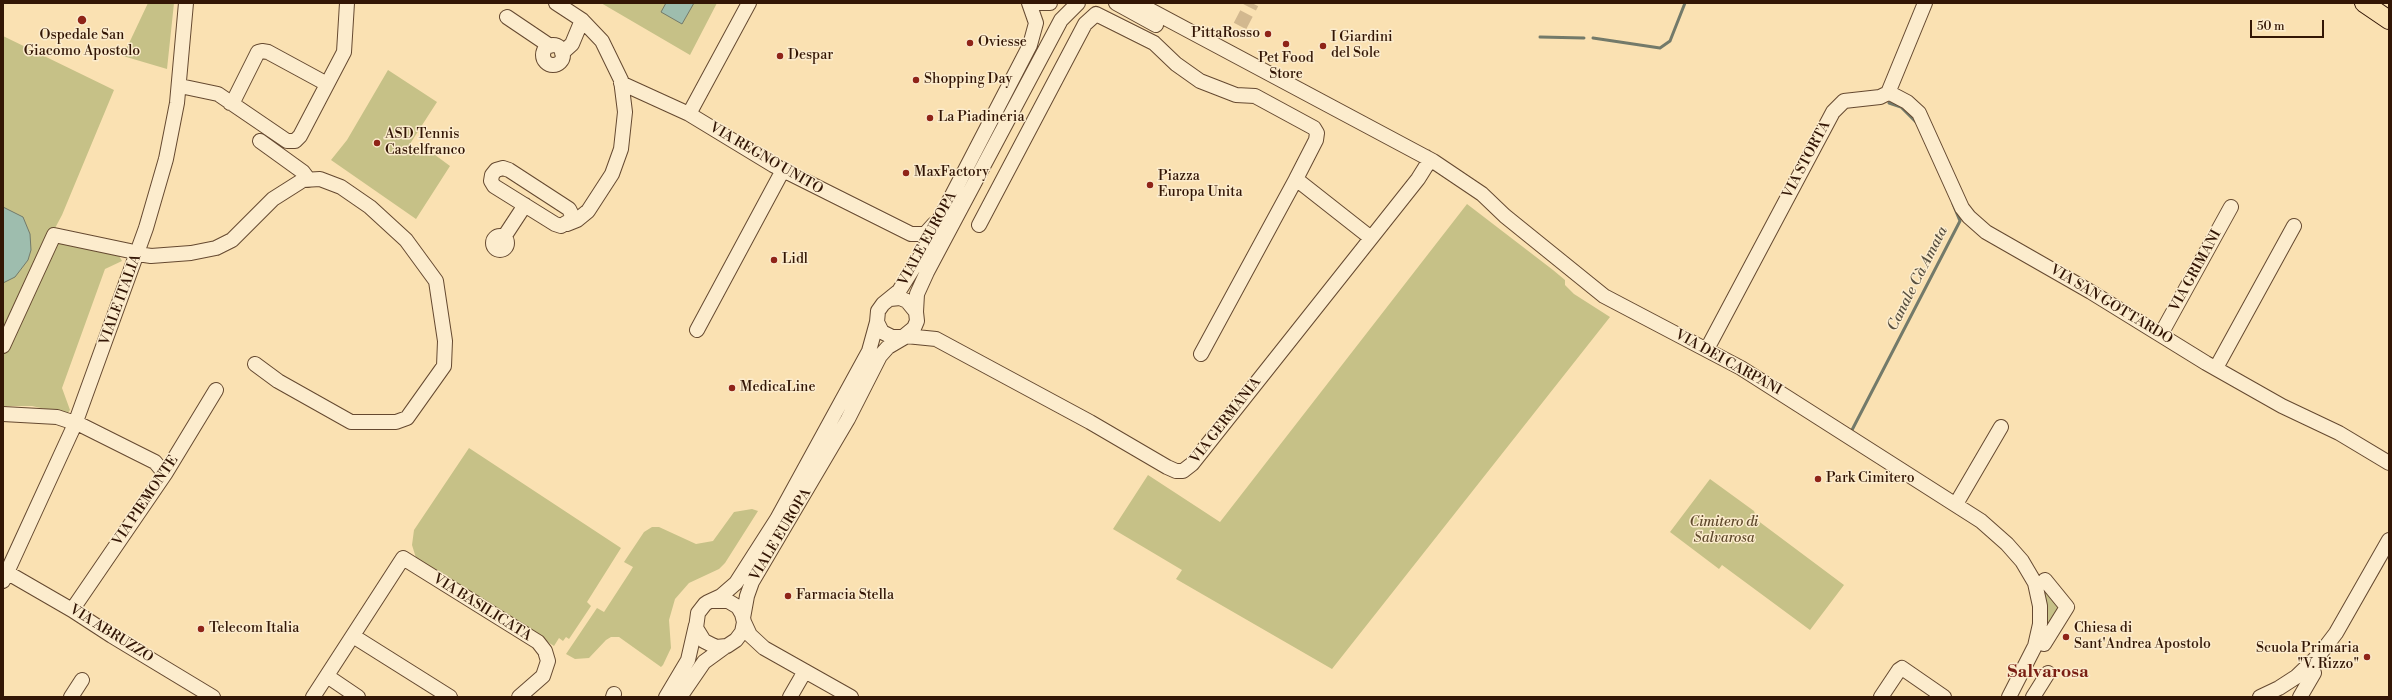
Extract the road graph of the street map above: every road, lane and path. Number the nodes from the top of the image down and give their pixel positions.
1 (186, 3) edge
2 (347, 3) edge
3 (556, 3) edge
4 (750, 3) edge
5 (1029, 3) edge
6 (1036, 3) edge
7 (1050, 3) edge
8 (1064, 3) edge
9 (1078, 3) edge
10 (1116, 3) edge
11 (1137, 3) edge
12 (1925, 3) edge
13 (2364, 3) edge
14 (507, 17) dead end
15 (582, 20) junction
16 (1061, 20) junction
17 (2389, 20) edge
18 (597, 35) junction
19 (567, 49) junction
20 (621, 83) junction
21 (327, 84) junction
22 (180, 86) junction
23 (1888, 92) junction
24 (230, 103) junction
25 (689, 114) junction
26 (1337, 120) junction
27 (1398, 140) junction
28 (260, 141) dead end
29 (969, 160) junction
30 (1424, 163) junction
31 (783, 170) junction
32 (1296, 179) junction
33 (309, 180) junction
34 (595, 201) junction
35 (524, 206) junction
36 (565, 206) junction
37 (2231, 207) dead end
38 (1505, 216) junction
39 (567, 224) junction
40 (979, 225) dead end
41 (2294, 226) dead end
42 (911, 234) junction
43 (504, 238) dead end
44 (1371, 238) junction
45 (134, 253) junction
46 (905, 283) junction
47 (890, 299) junction
48 (916, 313) junction
49 (877, 322) junction
50 (697, 330) dead end
51 (2161, 334) junction
52 (905, 336) junction
53 (936, 339) junction
54 (3, 346) edge
55 (1707, 349) junction
56 (1201, 354) dead end
57 (255, 364) dead end
58 (2216, 368) junction
59 (216, 390) dead end
60 (3, 414) edge
61 (75, 424) junction
62 (2001, 427) dead end
63 (2389, 463) edge
64 (165, 474) junction
65 (1956, 504) junction
66 (2389, 540) edge
67 (5, 577) edge
68 (2045, 580) dead end
69 (712, 601) junction
70 (72, 610) junction
71 (743, 620) junction
72 (696, 624) junction
73 (353, 636) junction
74 (2044, 644) dead end
75 (729, 645) junction
76 (764, 648) junction
77 (2311, 664) junction
78 (805, 671) junction
79 (2048, 673) dead end
80 (328, 676) junction
81 (82, 680) dead end
82 (2017, 683) junction
83 (71, 697) edge
84 (213, 697) edge
85 (313, 697) edge
86 (358, 697) edge
87 (450, 697) edge
88 (519, 697) edge
89 (666, 697) edge
90 (680, 697) edge
91 (790, 697) edge
92 (851, 697) edge
93 (1881, 697) edge
94 (1944, 697) edge
95 (2009, 697) edge
96 (2015, 697) edge
97 (2033, 697) edge
98 (2260, 697) edge
99 (2300, 697) edge

1 - 22 street, VIALE ITALIA
2 - 21 street
3 - 15 street
4 - 25 street
5 - 29 street, VIALE EUROPA
6 - 7 street
8 - 16 street, VIALE EUROPA
9 - 16 street, VIALE EUROPA
10 - 26 street, VIA DEI CARPANI
11 - 27 street, VIA DEI CARPANI
12 - 23 street
13 - 17 main road
14 - 19 street
15 - 18 street
15 - 19 street
16 - 48 street, VIALE EUROPA
18 - 19 street
18 - 20 street
20 - 25 street, VIA REGNO UNITO
20 - 34 street
21 - 24 street
21 - 24 street
22 - 24 street
22 - 45 street, VIALE ITALIA
23 - 51 street, VIA SAN GOTTARDO
23 - 55 street, VIA STORTA
25 - 31 street, VIA REGNO UNITO
26 - 27 street, VIA DEI CARPANI
26 - 30 street, VIA DEI CARPANI
27 - 30 street, VIA DEI CARPANI
28 - 33 street
29 - 42 street
29 - 46 street, VIALE EUROPA
30 - 38 street, VIA DEI CARPANI
30 - 38 street, VIA DEI CARPANI
30 - 44 street, VIA GERMANIA
31 - 42 street, VIA REGNO UNITO
31 - 50 street
32 - 40 street
32 - 44 street
32 - 56 street
33 - 45 street
33 - 57 street
34 - 36 street
34 - 39 street
35 - 36 street
35 - 39 street
35 - 43 street
36 - 39 street
37 - 51 street, VIA GRIMANI
38 - 55 street, VIA DEI CARPANI
41 - 58 street
42 - 46 street
44 - 53 street, VIA GERMANIA
45 - 54 street
45 - 61 street, VIALE ITALIA
46 - 47 street, VIALE EUROPA
47 - 48 street, VIALE EUROPA
47 - 49 street, VIALE EUROPA
48 - 52 street, VIALE EUROPA
48 - 53 street, VIA GERMANIA
49 - 52 street
49 - 69 street, VIALE EUROPA
51 - 58 street, VIA SAN GOTTARDO
52 - 53 street, VIA GERMANIA
52 - 71 street, VIALE EUROPA
55 - 65 street, VIA DEI CARPANI
58 - 63 street, VIA SAN GOTTARDO
59 - 64 street, VIA PIEMONTE
60 - 61 street
61 - 64 street
61 - 67 street, VIALE ITALIA
62 - 65 street
64 - 70 street, VIA PIEMONTE
65 - 82 street, VIA DEI CARPANI
66 - 77 street
67 - 70 street, VIA ABRUZZO
68 - 74 street
69 - 71 street
69 - 72 street, VIALE EUROPA
70 - 84 street, VIA ABRUZZO
71 - 75 street, VIALE EUROPA
71 - 76 street
72 - 75 street
72 - 89 street, VIALE EUROPA
73 - 80 street
73 - 87 street
73 - 88 street, VIA BASILICATA
75 - 76 street
75 - 90 street, VIALE EUROPA
76 - 78 street
77 - 98 street
77 - 99 street
78 - 91 street
78 - 92 street
79 - 97 street
80 - 85 street
80 - 86 street
81 - 83 street
82 - 95 street, VIA DEI CARPANI
82 - 96 street, VIA DEI CARPANI
93 - 94 street

